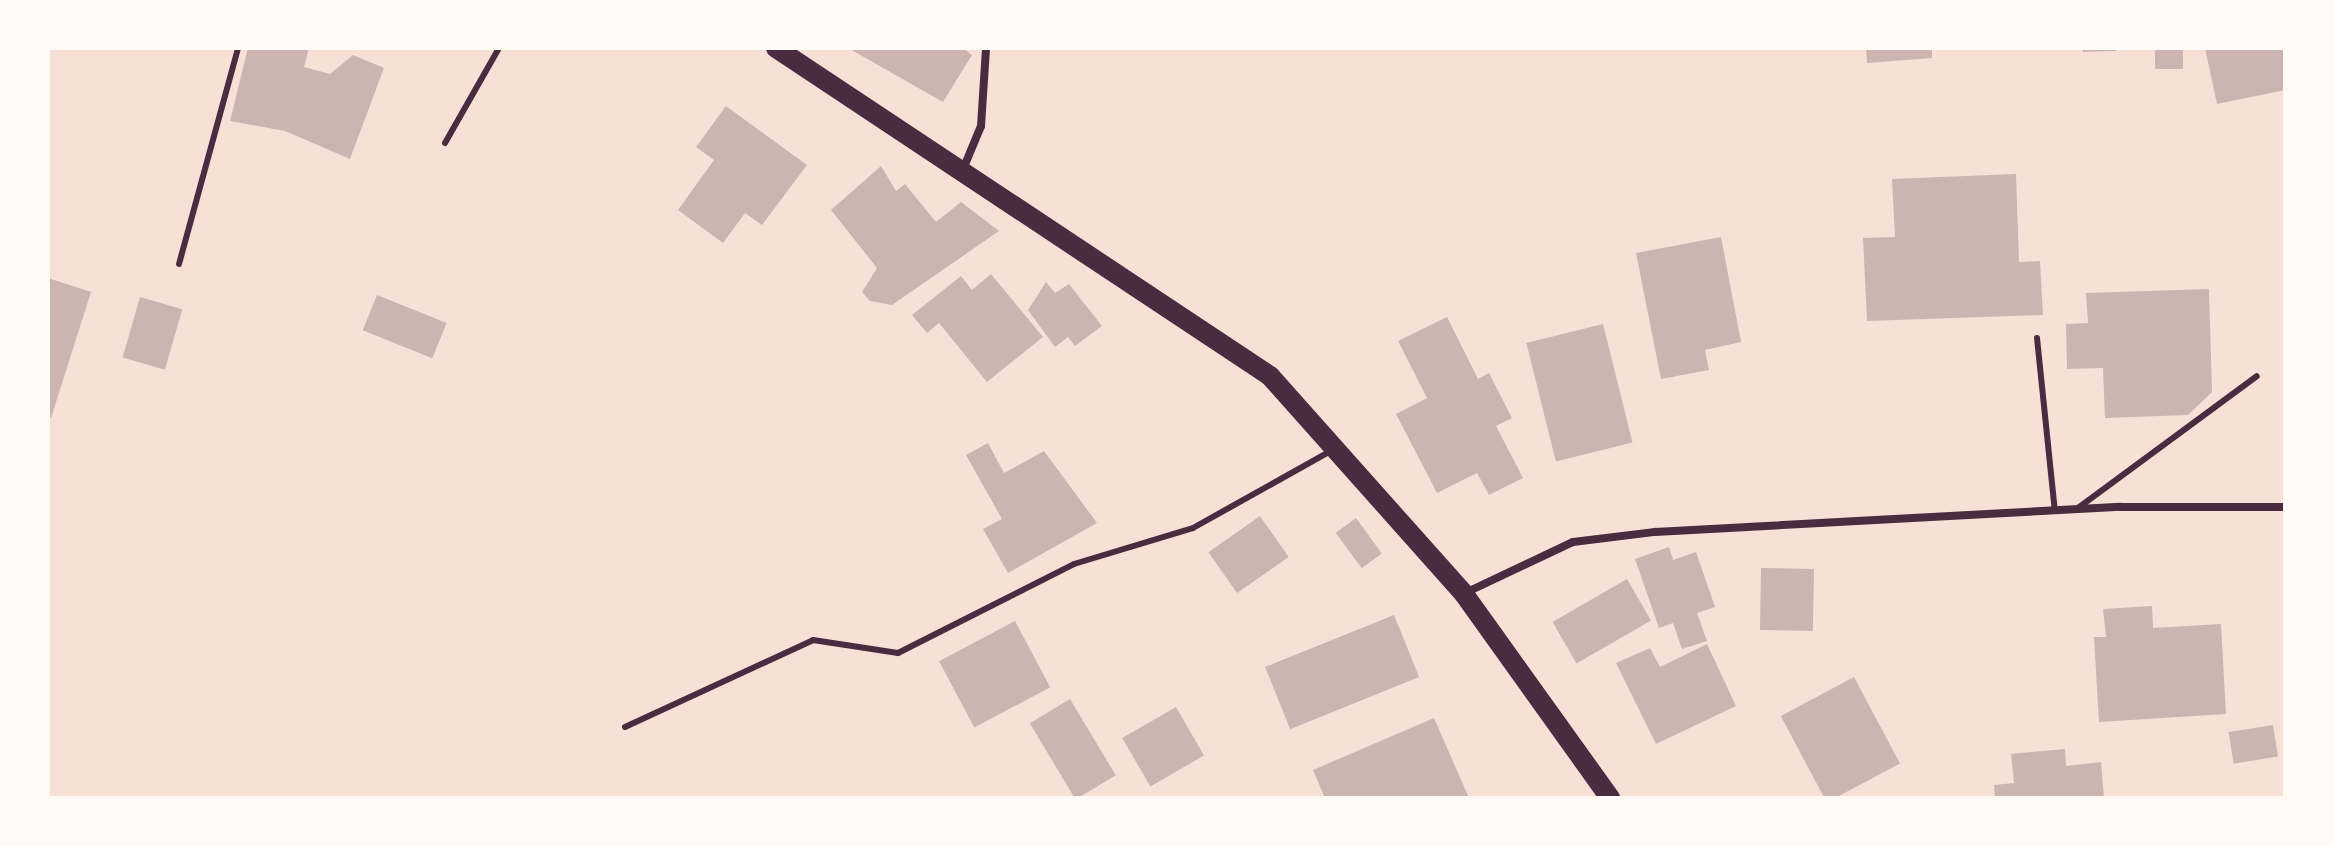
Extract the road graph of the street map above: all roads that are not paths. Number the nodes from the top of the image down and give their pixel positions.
1 (238, 48) edge
2 (499, 48) edge
3 (776, 48) edge
4 (986, 48) edge
5 (445, 143) dead end
6 (964, 167) junction
7 (179, 264) dead end
8 (2037, 338) dead end
9 (2257, 376) dead end
10 (1338, 448) junction
11 (2285, 507) edge
12 (2075, 510) junction
13 (2055, 511) junction
14 (1464, 594) junction
15 (625, 727) dead end
16 (1610, 798) edge

1 - 7 lane
2 - 5 lane
3 - 6 main road
4 - 6 street
6 - 10 main road
8 - 13 lane
9 - 12 lane
10 - 14 main road
10 - 15 lane
11 - 12 street
12 - 13 street
13 - 14 street
14 - 16 main road

